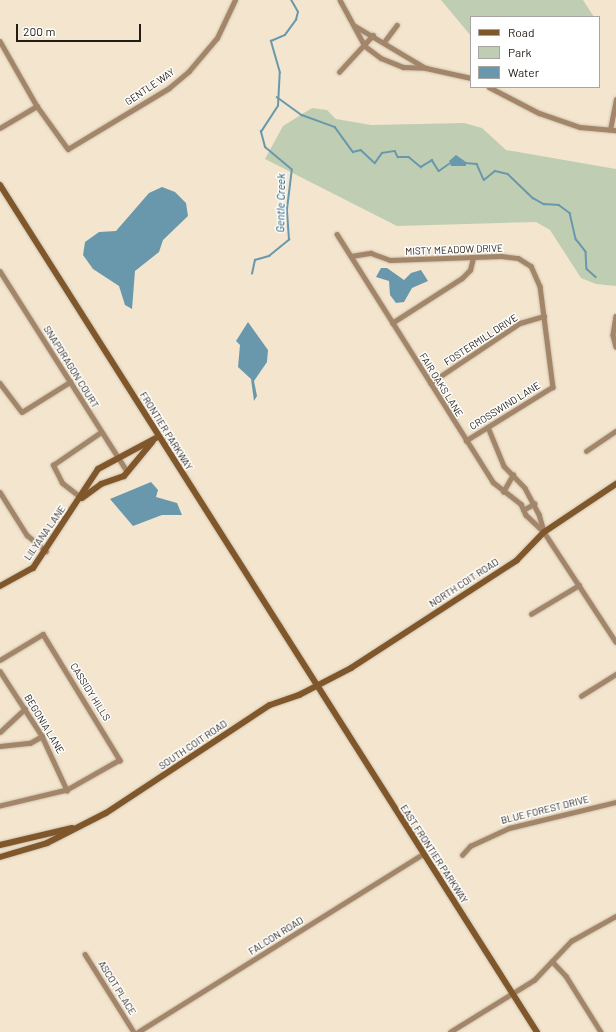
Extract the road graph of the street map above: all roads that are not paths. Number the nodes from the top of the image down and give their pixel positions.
1 (235, 0) edge
2 (340, 0) edge
3 (397, 25) dead end
4 (355, 26) junction
5 (373, 35) junction
6 (0, 41) edge
7 (384, 42) junction
8 (365, 46) junction
9 (426, 68) junction
10 (339, 72) dead end
11 (470, 78) edge
12 (491, 88) edge
13 (616, 100) edge
14 (37, 106) junction
15 (0, 128) edge
16 (610, 130) junction
17 (616, 130) edge
18 (0, 185) edge
19 (337, 234) dead end
20 (350, 256) junction
21 (473, 258) junction
22 (0, 271) edge
23 (615, 315) edge
24 (544, 316) junction
25 (392, 323) junction
26 (616, 347) edge
27 (70, 382) junction
28 (0, 383) edge
29 (430, 383) junction
30 (553, 387) joint
31 (488, 428) junction
32 (616, 431) edge
33 (101, 432) junction
34 (158, 437) junction
35 (466, 441) junction
36 (586, 451) dead end
37 (117, 457) junction
38 (127, 472) junction
39 (513, 475) junction
40 (616, 484) edge
41 (0, 492) edge
42 (503, 492) junction
43 (81, 498) junction
44 (534, 504) junction
45 (523, 510) junction
46 (544, 532) junction
47 (46, 552) junction
48 (579, 585) junction
49 (0, 586) edge
50 (531, 614) dead end
51 (616, 642) edge
52 (0, 660) edge
53 (0, 671) edge
54 (616, 674) edge
55 (315, 687) junction
56 (581, 696) dead end
57 (25, 710) junction
58 (0, 732) edge
59 (42, 736) junction
60 (0, 746) edge
61 (67, 790) junction
62 (616, 802) edge
63 (0, 806) edge
64 (85, 823) junction
65 (0, 845) edge
66 (423, 854) junction
67 (462, 855) dead end
68 (0, 857) edge
69 (616, 916) edge
70 (84, 954) dead end
71 (552, 961) junction
72 (512, 993) junction
73 (134, 1032) edge
74 (138, 1032) edge
75 (450, 1032) edge
76 (537, 1032) edge
77 (601, 1032) edge

1 - 14 street, GENTLE WAY
2 - 4 street
3 - 7 street
4 - 5 street
4 - 8 street
5 - 7 street
5 - 8 street
6 - 14 street
7 - 9 street
8 - 9 street
8 - 10 street
9 - 11 street
12 - 16 street
13 - 16 street
14 - 15 street
16 - 17 street
18 - 34 street, FRONTIER PARKWAY
19 - 20 street, FAIR OAKS LANE
20 - 21 street, MISTY MEADOW DRIVE
20 - 25 street, FAIR OAKS LANE
21 - 24 street, MISTY MEADOW DRIVE
21 - 25 street
22 - 27 street, SNAPDRAGON COURT
23 - 26 street
24 - 29 street, FOSTERMILL DRIVE
24 - 30 street, MISTY MEADOW DRIVE
25 - 29 street, FAIR OAKS LANE
27 - 28 street
27 - 33 street, SNAPDRAGON COURT
29 - 35 street, FAIR OAKS LANE
30 - 31 street, CROSSWIND LANE
31 - 35 street, CROSSWIND LANE
31 - 39 street, FAIR OAKS LANE
32 - 36 street
33 - 37 street, SNAPDRAGON COURT
33 - 43 street
34 - 37 street, LILYANA LANE
34 - 38 street, LILYANA LANE
34 - 55 street, FRONTIER PARKWAY
35 - 42 street, FAIR OAKS LANE
37 - 38 street, SNAPDRAGON COURT
37 - 43 street, LILYANA LANE
38 - 43 street, LILYANA LANE
39 - 42 street
39 - 44 street, FAIR OAKS LANE
40 - 46 street, NORTH COIT ROAD
41 - 47 street
42 - 45 street, FAIR OAKS LANE
43 - 47 street, LILYANA LANE
44 - 45 street
44 - 46 street, FAIR OAKS LANE
45 - 46 street, FAIR OAKS LANE
46 - 48 street, FAIR OAKS LANE
46 - 55 street, NORTH COIT ROAD
47 - 49 street, LILYANA LANE
48 - 50 street
48 - 51 street, FAIR OAKS LANE
52 - 61 street, CASSIDY HILLS
53 - 57 street, BEGONIA LANE
54 - 56 street
55 - 64 street, SOUTH COIT ROAD
55 - 66 street, EAST FRONTIER PARKWAY
57 - 58 street
57 - 59 street, BEGONIA LANE
59 - 60 street
59 - 61 street, BEGONIA LANE
61 - 63 street
62 - 67 street, BLUE FOREST DRIVE
64 - 65 street, SOUTH COIT ROAD
64 - 68 street, SOUTH COIT ROAD
66 - 72 street, EAST FRONTIER PARKWAY
66 - 74 street, FALCON ROAD
69 - 71 street
70 - 73 street, ASCOT PLACE
71 - 72 street
71 - 77 street
72 - 75 street
72 - 76 street, EAST FRONTIER PARKWAY

